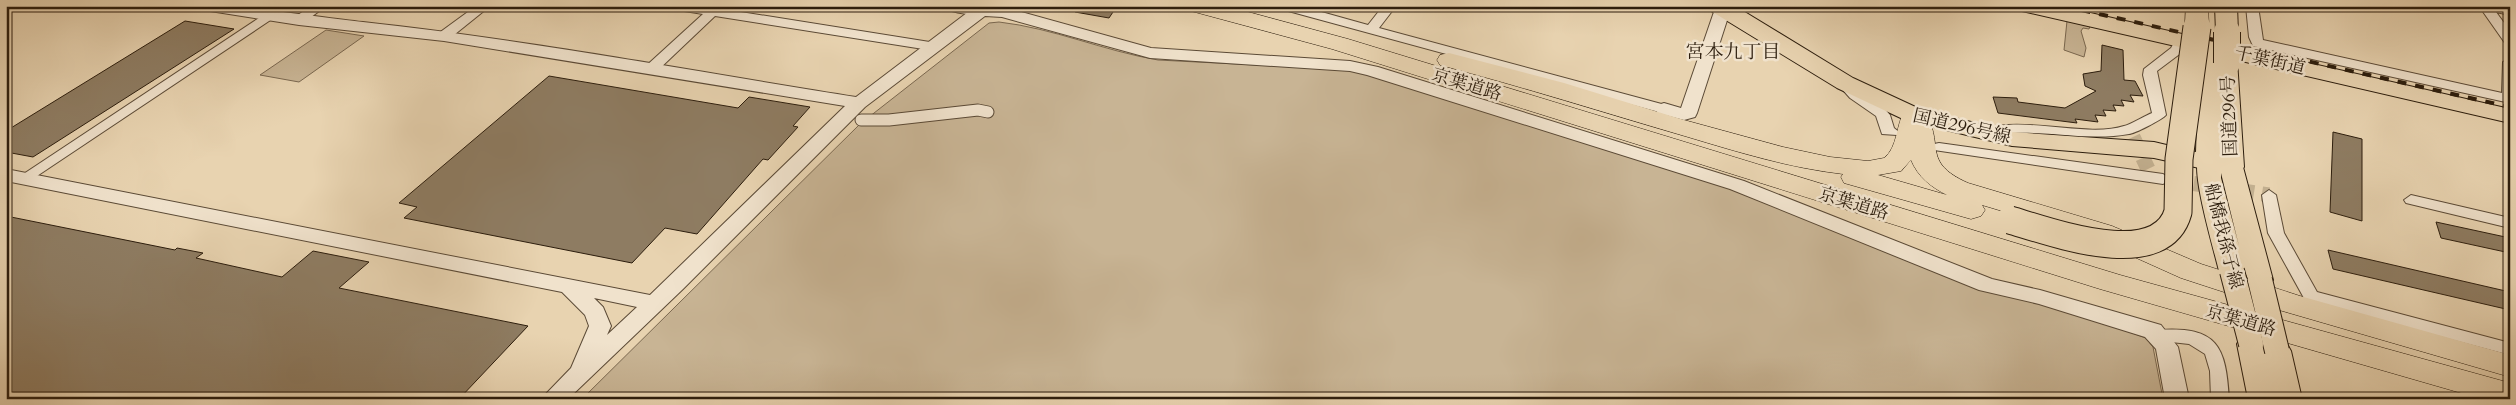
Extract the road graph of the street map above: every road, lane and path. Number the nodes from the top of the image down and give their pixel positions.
1 (210, 6) edge
2 (320, 6) edge
3 (484, 6) edge
4 (678, 6) edge
5 (949, 6) edge
6 (1199, 6) edge
7 (1233, 6) edge
8 (1285, 6) edge
9 (1390, 6) edge
10 (2030, 6) edge
11 (2226, 6) edge
12 (2252, 6) edge
13 (2486, 6) edge
14 (1721, 7) edge
15 (984, 8) edge
16 (715, 9) edge
17 (2510, 11) edge
18 (268, 16) junction
19 (299, 20) junction
20 (2204, 24) edge
21 (1360, 32) junction
22 (444, 36) junction
23 (2510, 40) edge
24 (936, 47) junction
25 (2259, 50) junction
26 (2510, 62) edge
27 (650, 69) junction
28 (2509, 105) edge
29 (1664, 108) joint
30 (860, 111) junction
31 (988, 112) dead end
32 (1903, 124) junction
33 (1982, 133) junction
34 (1939, 147) dead end
35 (1766, 150) junction
36 (2220, 164) junction
37 (2154, 175) tunnel mouth
38 (15, 177) edge
39 (2269, 195) dead end
40 (2411, 200) dead end
41 (2510, 223) edge
42 (2110, 282) junction
43 (570, 287) junction
44 (655, 303) junction
45 (2159, 336) junction
46 (2264, 347) junction
47 (2510, 349) edge
48 (2510, 366) edge
49 (579, 374) junction
50 (2510, 380) edge
51 (2510, 394) edge
52 (553, 399) edge
53 (2177, 399) edge
54 (2220, 399) edge
55 (2263, 399) edge
56 (2288, 399) edge
57 (2446, 399) edge

1 - 18 street
2 - 19 street
3 - 22 street
4 - 16 street
5 - 15 street
6 - 42 highway, 京葉道路
7 - 21 highway, 京葉道路
8 - 21 street
9 - 21 street
10 - 20 highway, 千葉街道
11 - 20 highway, 国道296号
12 - 25 street
13 - 17 street
13 - 23 street
14 - 29 street
14 - 32 highway, 国道296号線
15 - 24 street
15 - 45 street
16 - 24 street
16 - 27 street
18 - 19 street
18 - 38 street
19 - 22 street
20 - 25 highway, 千葉街道
20 - 33 street
20 - 35 highway, bridge
20 - 36 highway, 国道296号, bridge
21 - 29 street
21 - 35 highway
21 - 50 highway, 京葉道路, bridge
22 - 27 street
24 - 30 street
25 - 28 highway, 千葉街道
26 - 28 street
27 - 30 street
30 - 31 street
30 - 44 street
32 - 33 highway, 国道296号線
32 - 35 highway
32 - 48 highway
33 - 36 highway, 国道296号線
34 - 37 street
36 - 46 main road, 船橋我孫子線, bridge
36 - 46 main road, 船橋我孫子線, bridge
38 - 43 street
39 - 47 street
40 - 41 street
42 - 51 highway, 京葉道路, bridge
42 - 57 highway, bridge
43 - 44 street
43 - 49 street
44 - 49 street
45 - 53 street
45 - 54 street
46 - 55 main road, 船橋我孫子線
46 - 56 main road, 船橋我孫子線
49 - 52 street

